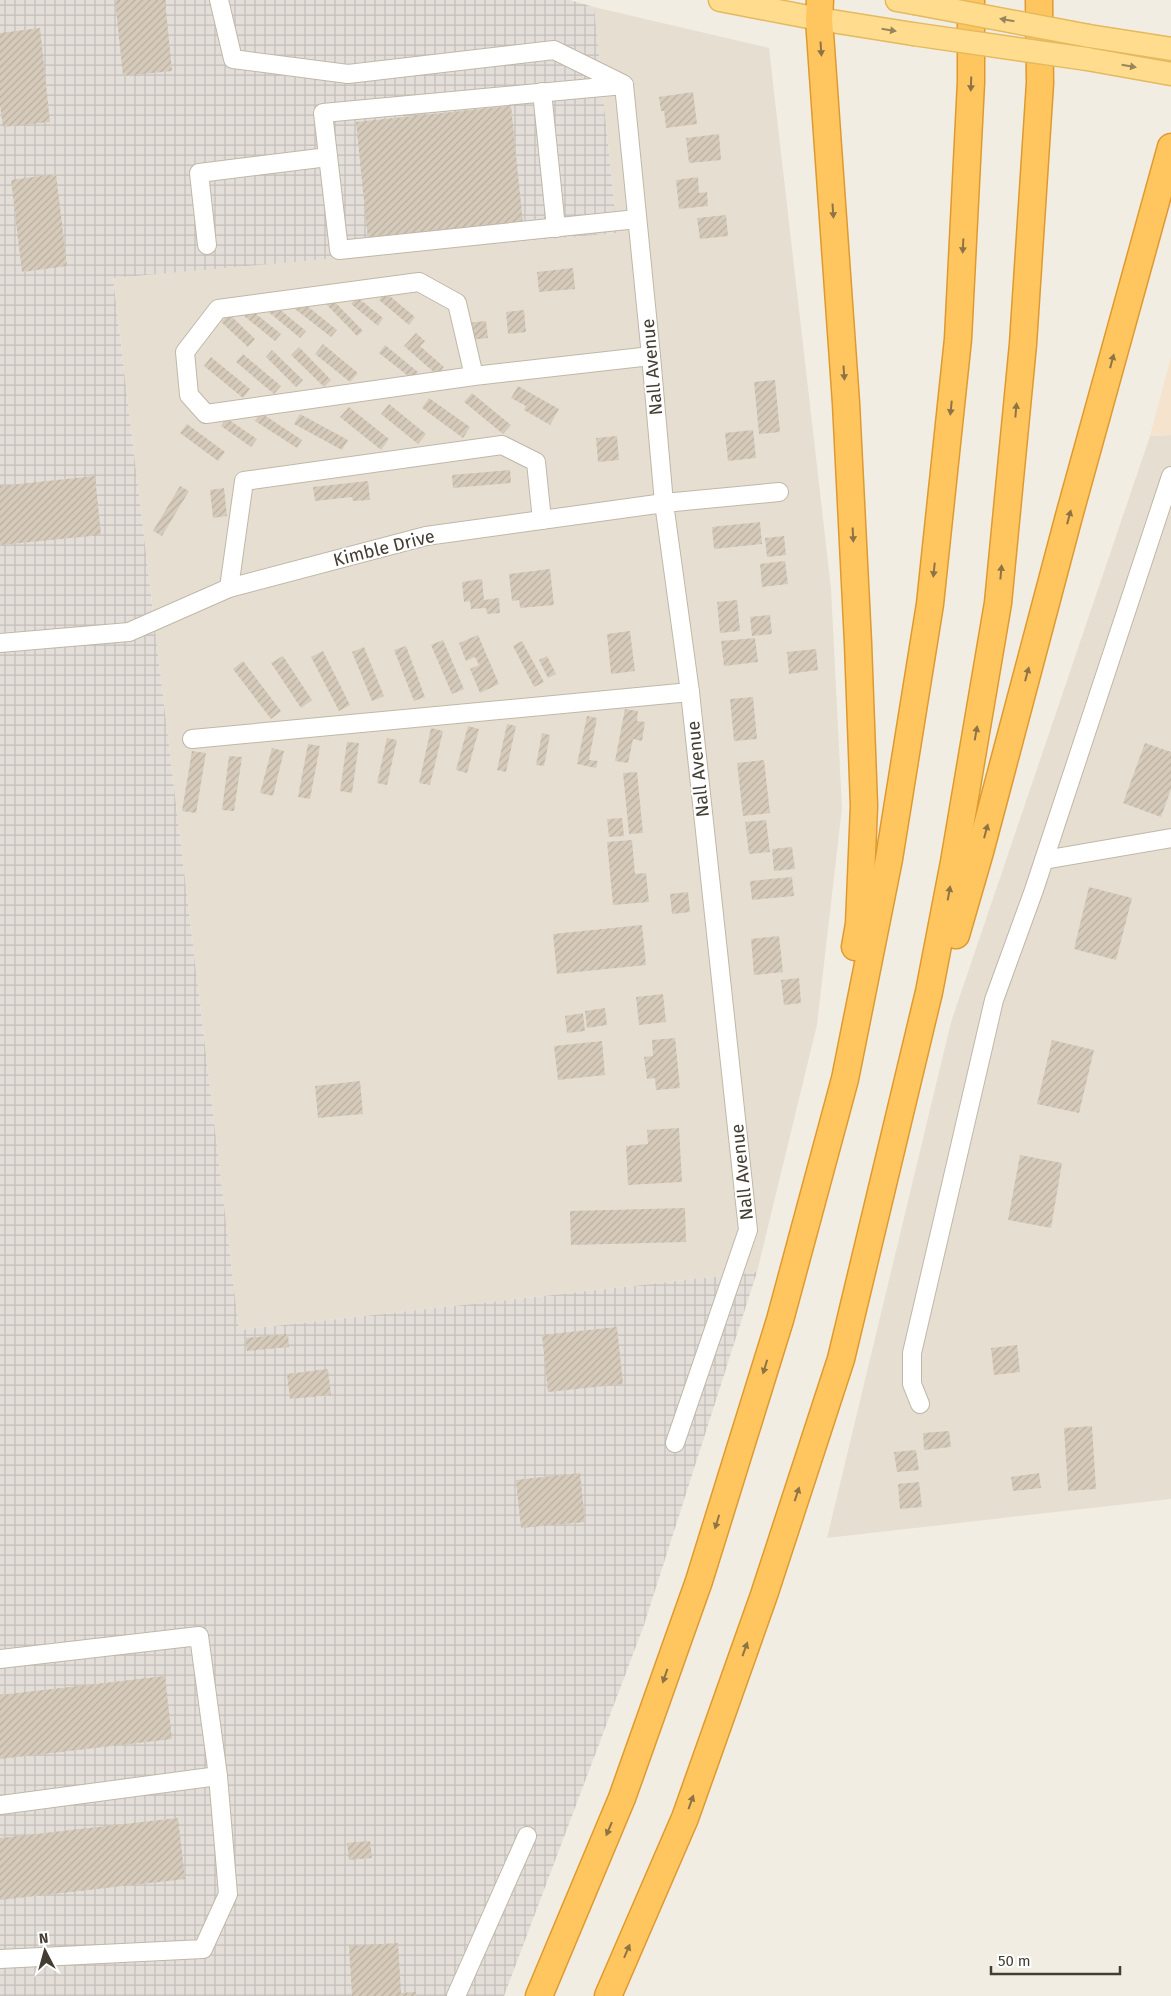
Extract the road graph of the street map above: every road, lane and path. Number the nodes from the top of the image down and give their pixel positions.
1 (219, 0) edge
2 (720, 0) edge
3 (971, 0) edge
4 (1039, 0) edge
5 (905, 2) edge
6 (819, 10) edge
7 (1171, 49) edge
8 (1171, 74) edge
9 (624, 84) junction
10 (542, 92) junction
11 (1171, 147) edge
12 (328, 157) junction
13 (637, 219) junction
14 (556, 228) junction
15 (207, 245) dead end
16 (651, 356) junction
17 (474, 376) junction
18 (1171, 476) edge
19 (779, 492) dead end
20 (664, 503) junction
21 (542, 520) junction
22 (229, 588) junction
23 (0, 643) edge
24 (690, 692) junction
25 (192, 739) dead end
26 (1171, 838) edge
27 (1044, 860) junction
28 (929, 992) junction
29 (780, 1320) junction
30 (920, 1404) dead end
31 (675, 1443) dead end
32 (0, 1658) edge
33 (218, 1776) junction
34 (0, 1804) edge
35 (527, 1836) dead end
36 (0, 1959) edge
37 (456, 1996) edge
38 (539, 1996) edge
39 (608, 1996) edge

1 - 9 street
2 - 6 main road
3 -> 29 highway
28 -> 4 highway
7 -> 5 main road, bridge
6 -> 8 main road, bridge
6 -> 29 highway
9 - 10 street
9 - 13 street, Nall Avenue
10 - 12 street
10 - 14 street
28 -> 11 highway
12 - 14 street
12 - 15 street
13 - 14 street
13 - 16 street, Nall Avenue
16 - 17 street
16 - 20 street, Nall Avenue
17 - 17 street
18 - 27 street
19 - 20 street, Kimble Drive
20 - 21 street, Kimble Drive
20 - 24 street, Nall Avenue
21 - 22 street, Kimble Drive
21 - 22 street
22 - 23 street, Kimble Drive
24 - 25 street
24 - 31 street, Nall Avenue
26 - 27 street
27 - 30 street
39 -> 28 highway
29 -> 38 highway
32 - 33 street
33 - 34 street
33 - 36 street
35 - 37 street

